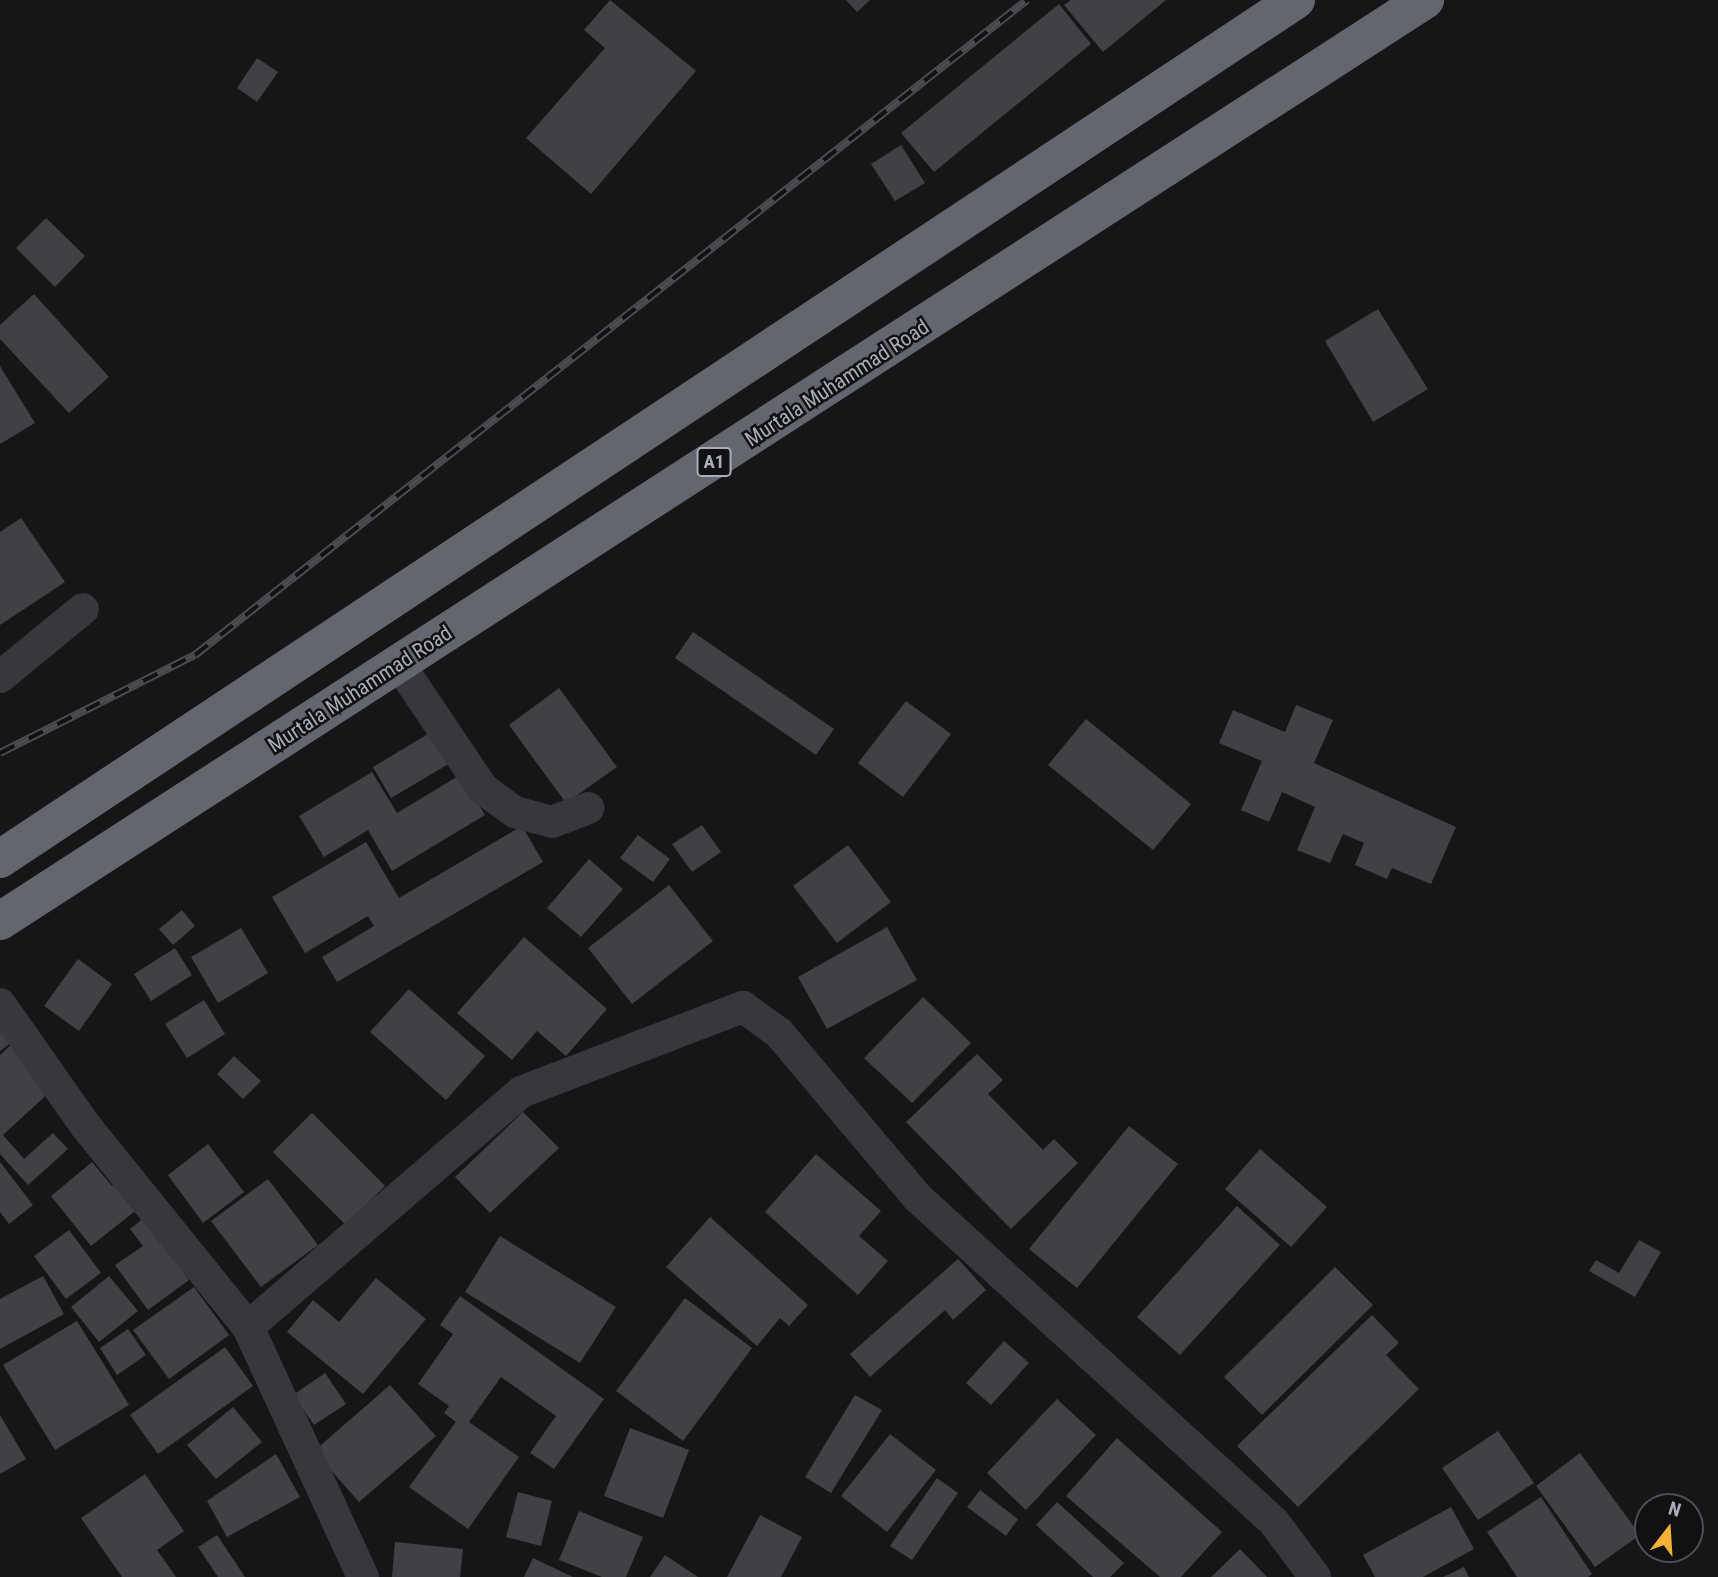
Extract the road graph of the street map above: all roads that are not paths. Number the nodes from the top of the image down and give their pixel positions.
1 (1296, 0) edge
2 (1425, 0) edge
3 (83, 609) dead end
4 (399, 664) junction
5 (0, 677) edge
6 (588, 808) dead end
7 (0, 859) edge
8 (0, 921) edge
9 (0, 1004) edge
10 (248, 1326) junction
11 (363, 1577) edge
12 (1315, 1577) edge

1 - 7 highway
2 - 4 highway, Murtala Muhammad Road / A1
3 - 5 street
4 - 6 street
4 - 8 highway, Murtala Muhammad Road / A1
9 - 10 street
10 - 11 street
10 - 12 street

